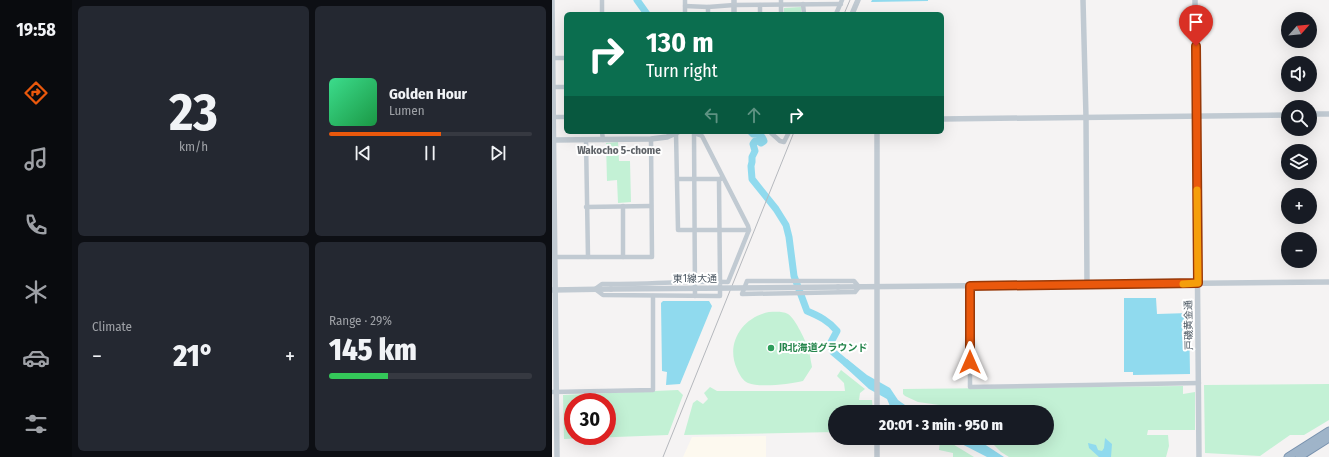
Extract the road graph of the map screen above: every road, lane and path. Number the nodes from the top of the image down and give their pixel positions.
1 (552, 0) edge
2 (602, 0) edge
3 (685, 0) edge
4 (858, 0) edge
5 (1083, 0) edge
6 (1195, 0) edge
7 (781, 2) edge
8 (841, 2) edge
9 (734, 3) edge
10 (803, 4) junction
11 (760, 5) junction
12 (685, 6) junction
13 (708, 7) junction
14 (602, 12) edge
15 (685, 12) edge
16 (708, 12) edge
17 (760, 12) edge
18 (782, 12) edge
19 (804, 12) edge
20 (837, 12) edge
21 (853, 12) edge
22 (553, 58) junction
23 (564, 58) edge
24 (554, 87) junction
25 (564, 87) edge
26 (1317, 114) edge
27 (1329, 114) edge
28 (1281, 115) edge
29 (1197, 116) junction
30 (554, 117) junction
31 (564, 117) edge
32 (1086, 117) junction
33 (944, 119) edge
34 (602, 134) edge
35 (674, 134) edge
36 (677, 134) edge
37 (694, 134) edge
38 (697, 134) edge
39 (772, 134) edge
40 (788, 134) edge
41 (877, 134) edge
42 (651, 139) junction
43 (554, 140) junction
44 (586, 140) junction
45 (603, 140) junction
46 (721, 178) junction
47 (553, 179) edge
48 (677, 179) junction
49 (694, 179) junction
50 (623, 206) junction
51 (651, 206) junction
52 (586, 207) junction
53 (695, 230) junction
54 (720, 230) junction
55 (749, 230) junction
56 (556, 257) junction
57 (588, 257) junction
58 (623, 257) junction
59 (720, 281) junction
60 (695, 282) junction
61 (1329, 282) edge
62 (1198, 283) junction
63 (1087, 285) junction
64 (970, 286) junction
65 (859, 287) junction
66 (877, 287) junction
67 (596, 288) junction
68 (554, 290) edge
69 (653, 296) junction
70 (694, 296) junction
71 (1199, 383) junction
72 (554, 392) edge
73 (877, 405) edge
74 (1329, 431) edge
75 (1329, 438) edge
76 (877, 445) edge
77 (557, 457) edge
78 (877, 457) edge
79 (1200, 457) edge
80 (1288, 457) edge
81 (1299, 457) edge

1 - 22 street
2 - 14 street
3 - 12 street
4 - 21 street
5 - 32 street
6 - 29 street, 戸磯黄金通
7 - 10 street
7 - 11 street
7 - 18 street
8 - 10 street
8 - 20 street
9 - 11 street
9 - 13 street
10 - 19 street
11 - 17 street
12 - 13 street
12 - 15 street
13 - 16 street
22 - 23 street
22 - 24 street
24 - 25 street
24 - 30 street
26 - 27 street
28 - 29 street
29 - 32 street
29 - 62 street, 戸磯黄金通
30 - 31 street
30 - 43 street
32 - 33 street
32 - 63 street
34 - 45 street
35 - 42 street
36 - 48 street
37 - 49 street
38 - 46 street
39 - 40 street
41 - 66 street
42 - 45 street
42 - 51 street
43 - 44 street
43 - 47 street
44 - 45 street
44 - 52 street
46 - 49 street
46 - 54 street
46 - 55 street
47 - 56 street
48 - 49 street
48 - 53 street
49 - 53 street
50 - 51 street
50 - 52 street
50 - 58 street
51 - 58 street
52 - 57 street
53 - 54 street
53 - 60 street
54 - 55 street
54 - 59 street
55 - 59 street
56 - 57 street
56 - 68 street
57 - 58 street
59 - 60 street
59 - 70 street
60 - 67 street
60 - 70 street
61 - 62 street, 東1線大通
62 - 63 street, 東1線大通
62 - 71 street, 戸磯黄金通
63 - 64 street, 東1線大通
64 - 66 street, 東1線大通
64 - 71 street
65 - 65 street
65 - 66 street, 東1線大通
65 - 67 street, 東1線大通, bridge
66 - 73 street
67 - 68 street, 東1線大通
67 - 69 street
68 - 72 street
69 - 70 street
69 - 72 street
71 - 79 street, 戸磯黄金通
72 - 77 street
74 - 80 highway
75 - 81 highway
76 - 78 street

